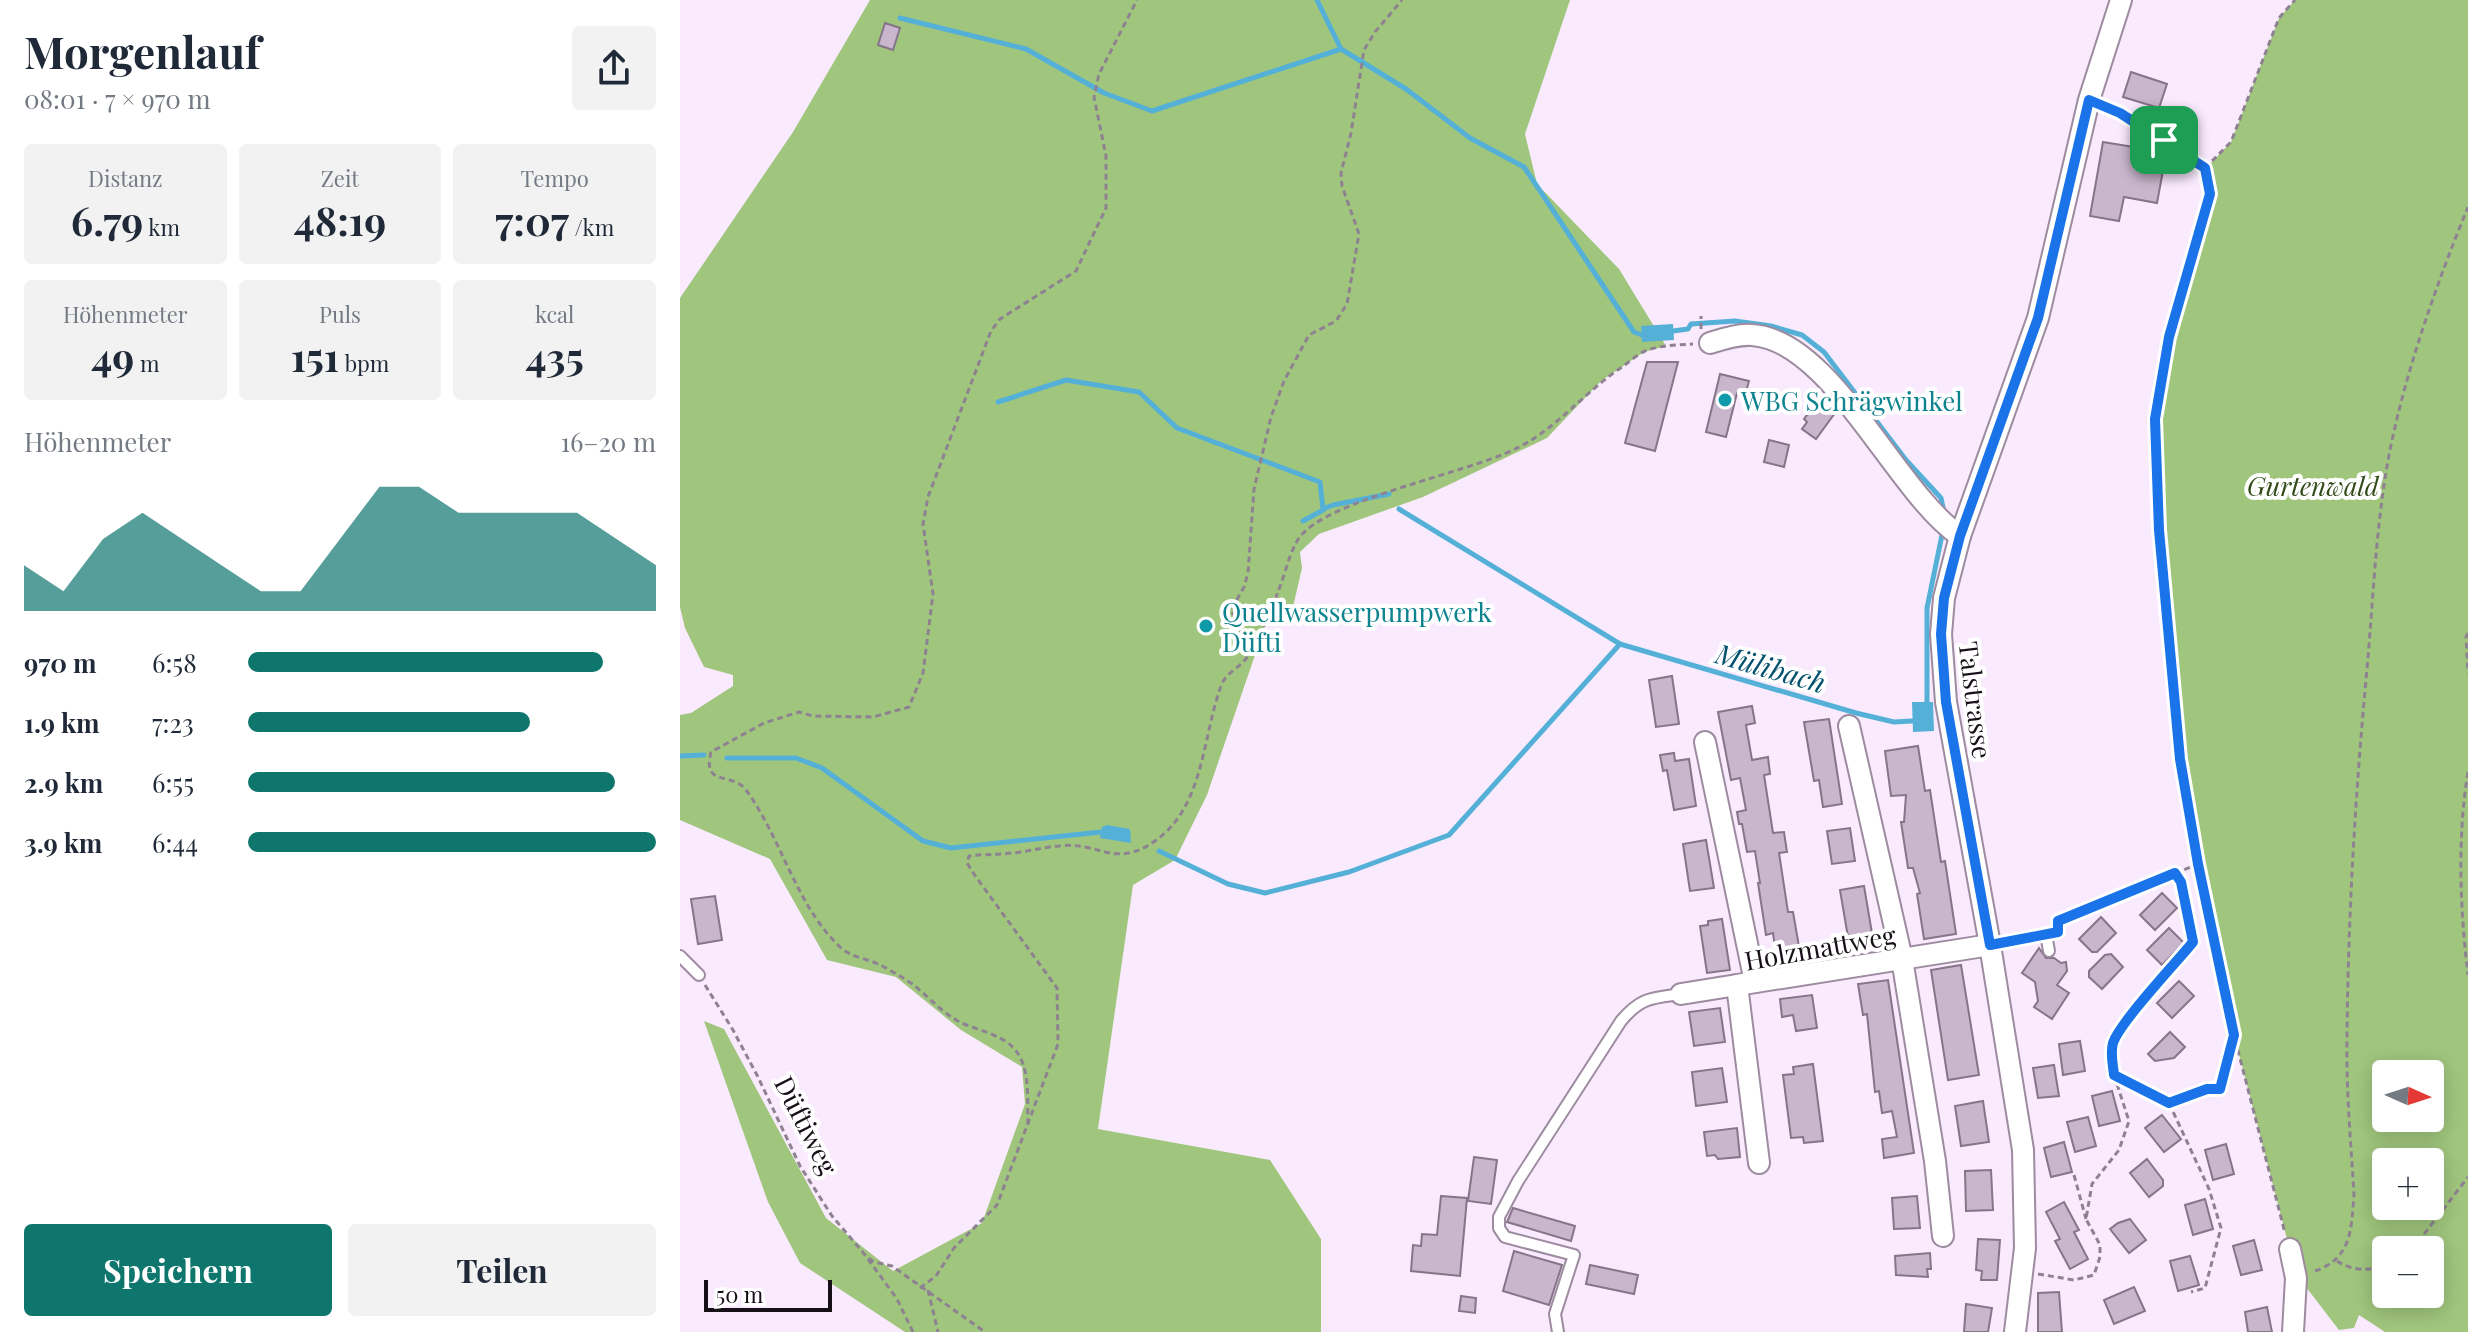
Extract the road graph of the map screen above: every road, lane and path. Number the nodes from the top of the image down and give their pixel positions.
1 (1137, 0) edge
2 (1402, 0) edge
3 (2121, 0) edge
4 (2295, 0) edge
5 (2089, 100) junction
6 (2205, 168) junction
7 (2468, 207) edge
8 (1701, 316) dead end
9 (1705, 337) junction
10 (1949, 528) junction
11 (2468, 633) edge
12 (1245, 659) junction
13 (2468, 673) edge
14 (1849, 726) dead end
15 (1705, 742) dead end
16 (2468, 772) edge
17 (2198, 864) junction
18 (2175, 873) junction
19 (2058, 932) joint
20 (2046, 934) junction
21 (1990, 945) junction
22 (2049, 951) dead end
23 (680, 956) edge
24 (1902, 959) junction
25 (699, 975) joint
26 (2468, 975) edge
27 (1746, 984) junction
28 (1681, 994) joint
29 (2234, 1035) junction
30 (2114, 1075) junction
31 (2169, 1103) junction
32 (1028, 1124) junction
33 (1759, 1163) dead end
34 (2074, 1175) dead end
35 (2468, 1177) edge
36 (2086, 1219) junction
37 (1943, 1236) dead end
38 (2423, 1236) edge
39 (2290, 1249) joint
40 (866, 1256) junction
41 (2337, 1261) junction
42 (2372, 1270) edge
43 (2023, 1271) junction
44 (2296, 1278) junction
45 (920, 1288) junction
46 (928, 1290) junction
47 (2191, 1292) dead end
48 (913, 1332) edge
49 (938, 1332) edge
50 (985, 1332) edge
51 (1558, 1332) edge
52 (2015, 1332) edge
53 (2293, 1332) edge

1 - 32 path
2 - 12 path
3 - 5 street, Talstrasse
4 - 6 path
5 - 6 path
5 - 10 street, Talstrasse
6 - 17 path
7 - 41 path
8 - 9 path
9 - 10 street
9 - 12 path
10 - 21 street, Talstrasse
11 - 13 path
12 - 32 path
14 - 24 street
15 - 27 street
16 - 26 path
17 - 18 path
17 - 29 path
18 - 19 path
18 - 30 path
19 - 20 lane
20 - 21 lane
20 - 22 lane
21 - 24 street, Holzmattweg
21 - 43 street, Talstrasse
23 - 25 lane
24 - 27 street, Holzmattweg
24 - 37 street
25 - 40 path, Düftiweg
27 - 28 street
27 - 33 street, Holzmattweg
28 - 51 lane
29 - 31 path
29 - 39 path
30 - 31 path
30 - 36 path
31 - 47 path
32 - 45 path
34 - 36 path
35 - 38 path
36 - 43 path
39 - 44 street
40 - 45 path, Düftiweg
40 - 48 path
41 - 42 path
41 - 44 path
43 - 52 street, Talstrasse
44 - 53 street
45 - 46 path
46 - 49 path
46 - 50 path

